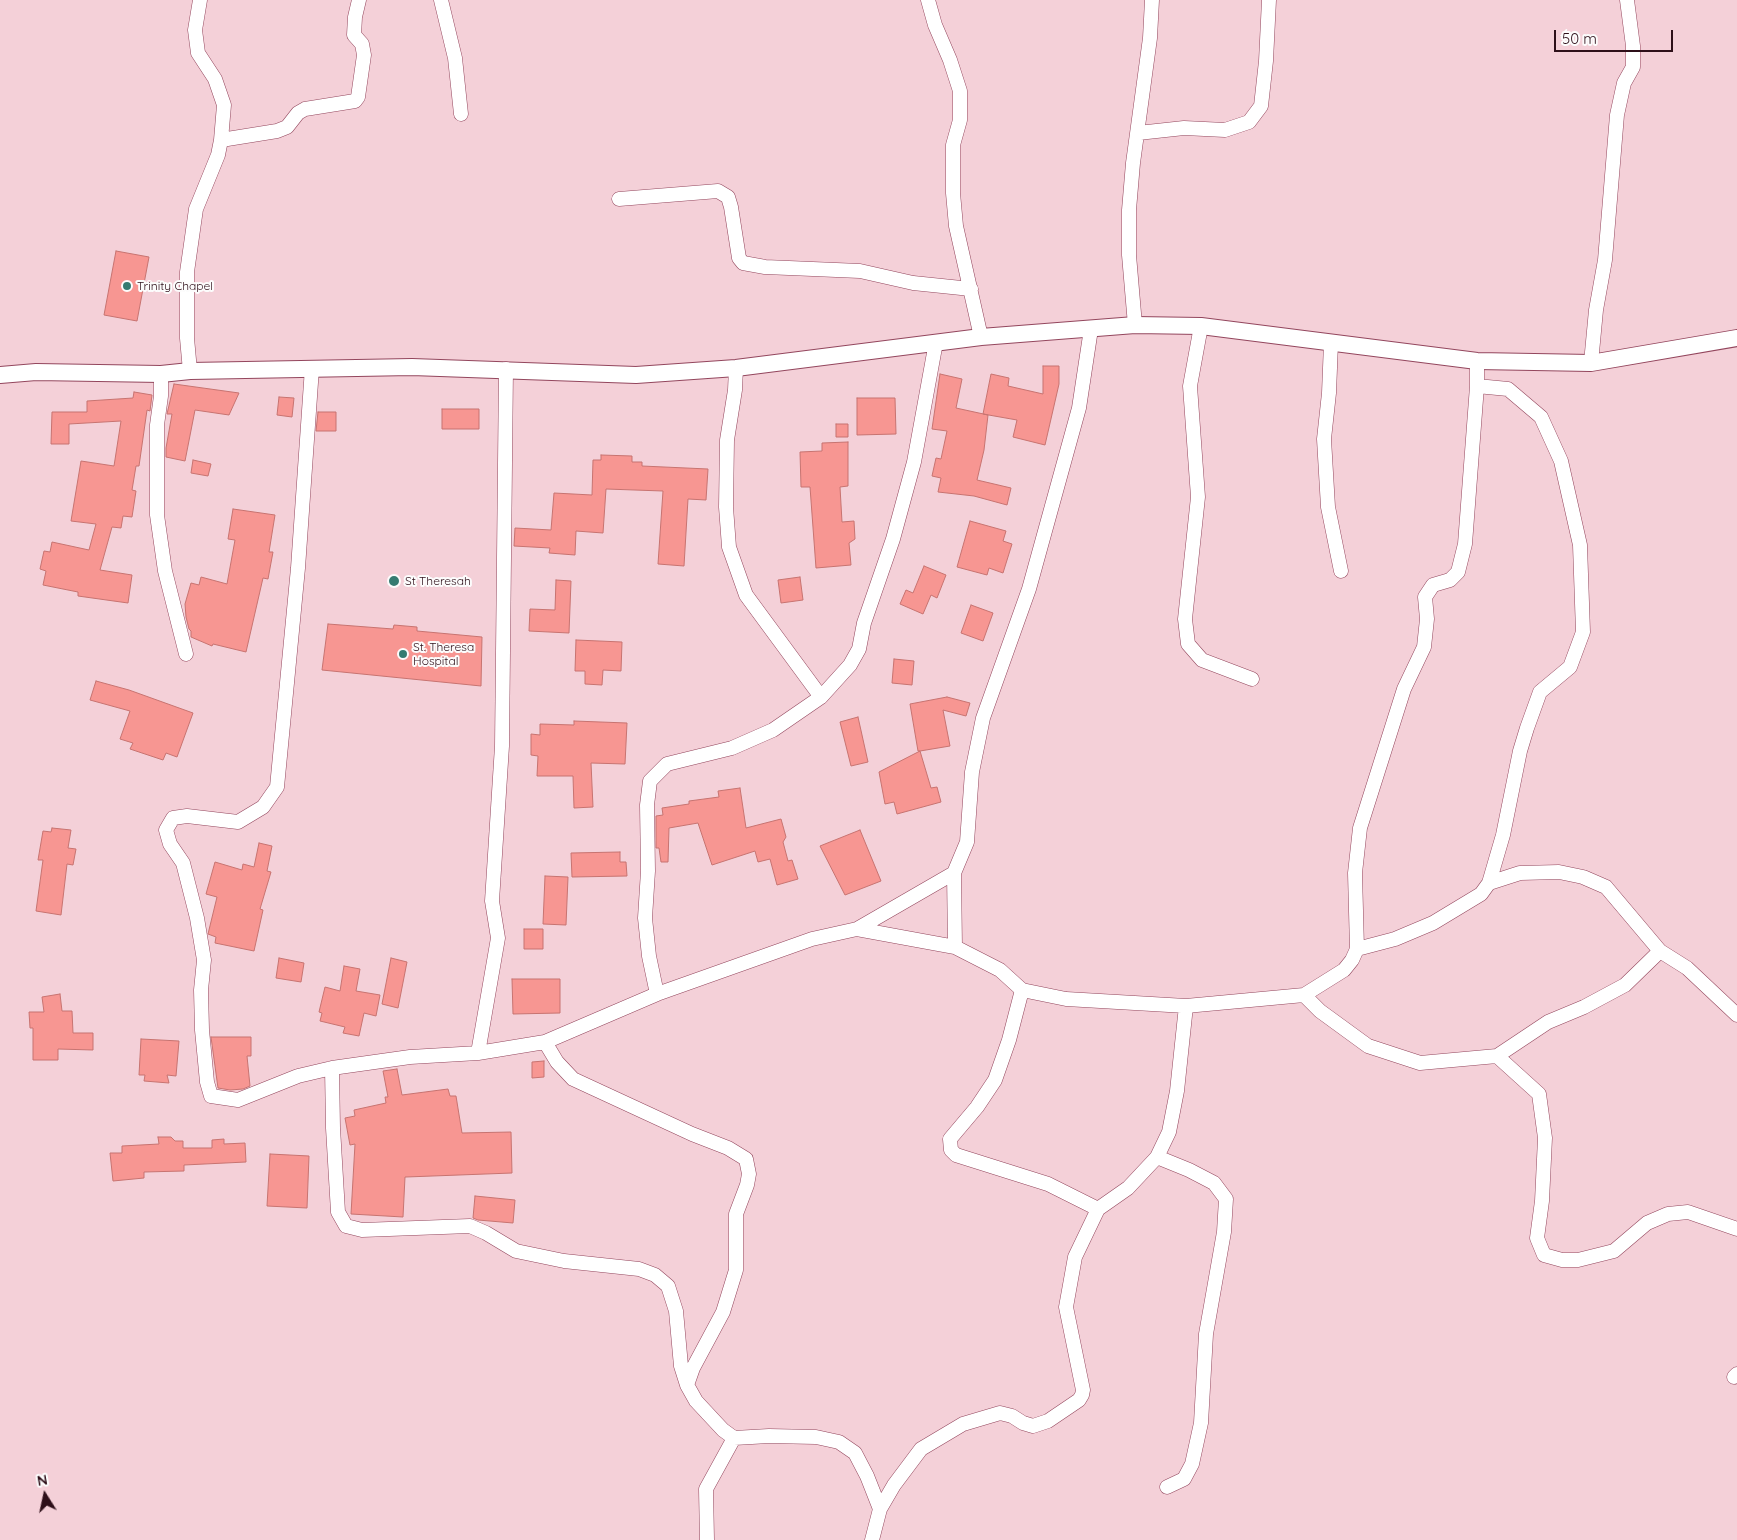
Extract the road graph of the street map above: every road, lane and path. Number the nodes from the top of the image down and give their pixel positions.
1 (200, 0) edge
2 (359, 0) edge
3 (440, 0) edge
4 (928, 0) edge
5 (1152, 0) edge
6 (1269, 0) edge
7 (1627, 0) edge
8 (461, 114) dead end
9 (1138, 133) junction
10 (221, 140) junction
11 (619, 199) dead end
12 (971, 289) junction
13 (1135, 325) junction
14 (1201, 326) junction
15 (1091, 329) junction
16 (982, 337) junction
17 (1737, 338) edge
18 (936, 342) junction
19 (1332, 343) junction
20 (1477, 361) junction
21 (1591, 363) junction
22 (312, 368) junction
23 (736, 368) junction
24 (506, 369) junction
25 (190, 371) junction
26 (0, 374) edge
27 (161, 374) junction
28 (1477, 386) junction
29 (1341, 571) dead end
30 (186, 654) dead end
31 (1252, 679) dead end
32 (821, 697) junction
33 (954, 873) junction
34 (1489, 883) junction
35 (857, 929) junction
36 (955, 947) junction
37 (1357, 949) junction
38 (1660, 951) junction
39 (1022, 990) junction
40 (657, 994) junction
41 (1304, 995) junction
42 (1186, 1006) junction
43 (1737, 1015) edge
44 (545, 1042) junction
45 (478, 1053) junction
46 (1497, 1056) junction
47 (332, 1068) junction
48 (1158, 1157) junction
49 (1098, 1209) junction
50 (1737, 1229) edge
51 (686, 1385) junction
52 (734, 1438) junction
53 (1167, 1487) dead end
54 (880, 1508) junction
55 (707, 1540) edge
56 (872, 1540) edge

1 - 10 street
2 - 10 street
3 - 8 street
4 - 12 street
5 - 9 street
6 - 9 street
7 - 21 street
9 - 13 street
10 - 25 street
11 - 12 street
12 - 16 street
13 - 14 street
13 - 15 street
14 - 19 street
14 - 31 street
15 - 16 street
15 - 33 street
16 - 18 street
17 - 21 street
18 - 23 street
18 - 32 street
19 - 20 street
19 - 29 street
20 - 21 street
20 - 28 street
22 - 24 street
22 - 25 street
22 - 47 street
23 - 24 street
23 - 32 street
24 - 45 street
25 - 27 street
26 - 27 street
27 - 30 street
28 - 34 street
28 - 37 street
32 - 40 street
33 - 35 street
33 - 36 street
34 - 37 street
34 - 38 street
35 - 36 street
35 - 40 street
36 - 39 street
37 - 41 street
38 - 43 street
38 - 46 street
39 - 42 street
39 - 49 street
40 - 44 street
41 - 42 street
41 - 46 street
42 - 48 street
44 - 45 street
44 - 51 street
45 - 47 street
46 - 50 street
47 - 51 street
48 - 49 street
48 - 53 street
49 - 54 street
51 - 52 street
52 - 54 street
52 - 55 street
54 - 56 street

